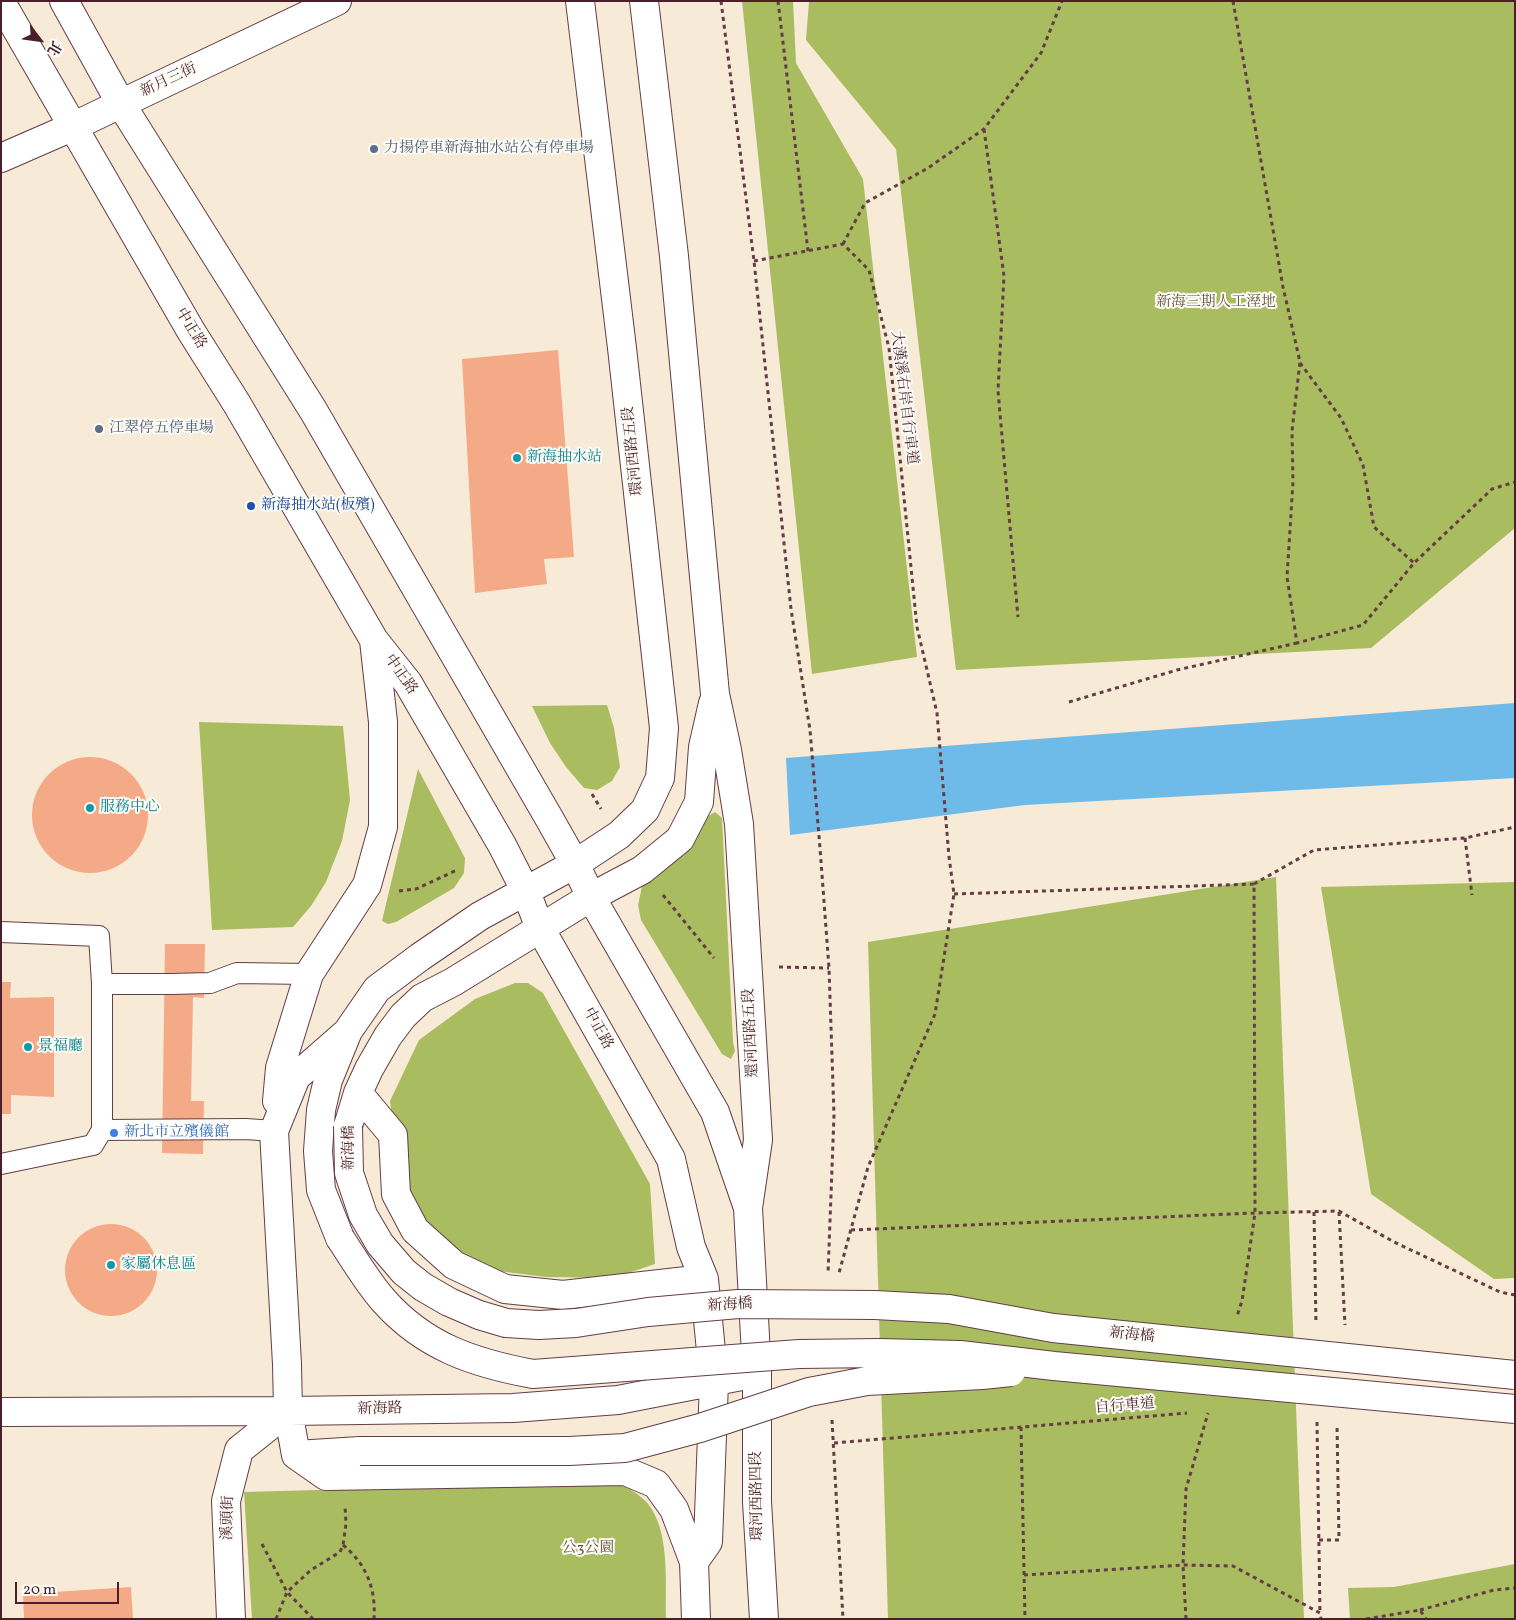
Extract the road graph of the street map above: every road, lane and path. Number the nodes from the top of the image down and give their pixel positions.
1 (64, 1) edge
2 (337, 1) edge
3 (580, 1) edge
4 (644, 1) edge
5 (721, 1) edge
6 (778, 1) edge
7 (1062, 1) edge
8 (1233, 1) edge
9 (1, 2) edge
10 (121, 104) junction
11 (72, 127) junction
12 (984, 129) junction
13 (1, 158) edge
14 (843, 244) junction
15 (808, 251) junction
16 (754, 262) junction
17 (1300, 362) junction
18 (1515, 482) edge
19 (1414, 563) junction
20 (1018, 617) dead end
21 (374, 640) junction
22 (1297, 643) junction
23 (715, 694) junction
24 (1069, 702) dead end
25 (1515, 827) edge
26 (1465, 838) junction
27 (575, 864) junction
28 (457, 870) dead end
29 (1254, 884) junction
30 (392, 892) dead end
31 (526, 892) junction
32 (661, 893) dead end
33 (954, 894) junction
34 (1472, 895) dead end
35 (591, 897) junction
36 (540, 928) junction
37 (1, 932) edge
38 (715, 959) dead end
39 (784, 967) dead end
40 (829, 968) junction
41 (309, 974) junction
42 (102, 984) junction
43 (348, 1031) junction
44 (358, 1092) junction
45 (102, 1130) junction
46 (274, 1131) junction
47 (1, 1164) edge
48 (748, 1208) junction
49 (1340, 1211) junction
50 (1255, 1213) junction
51 (851, 1230) junction
52 (839, 1275) dead end
53 (704, 1279) junction
54 (828, 1280) dead end
55 (1515, 1295) edge
56 (1236, 1319) dead end
57 (1346, 1331) dead end
58 (1054, 1366) junction
59 (757, 1373) junction
60 (1515, 1375) edge
61 (714, 1382) junction
62 (1515, 1409) edge
63 (288, 1411) junction
64 (1, 1412) edge
65 (1188, 1412) dead end
66 (1198, 1412) dead end
67 (832, 1419) dead end
68 (1337, 1425) dead end
69 (1021, 1427) junction
70 (834, 1443) junction
71 (296, 1456) junction
72 (346, 1503) dead end
73 (258, 1538) dead end
74 (1319, 1540) dead end
75 (343, 1546) junction
76 (694, 1562) junction
77 (1183, 1565) junction
78 (1024, 1574) junction
79 (1515, 1588) edge
80 (287, 1592) junction
81 (1420, 1610) junction
82 (231, 1619) edge
83 (276, 1619) edge
84 (313, 1619) edge
85 (374, 1619) edge
86 (696, 1619) edge
87 (764, 1619) edge
88 (843, 1619) edge
89 (1025, 1619) edge
90 (1186, 1619) edge
91 (1321, 1619) edge
92 (1366, 1619) edge
93 (1426, 1619) edge

1 - 10 main road
2 - 10 main road, 新月三街
3 - 27 main road, 環河西路五段
4 - 23 main road
5 - 16 path
6 - 15 path
7 - 12 path
8 - 17 path
9 - 11 main road, 中正路
10 - 11 main road, 新月三街
10 - 27 main road
11 - 13 main road, 新月三街
11 - 21 main road, 中正路
12 - 14 path
12 - 20 path
14 - 15 path
14 - 33 path, 大漢溪右岸自行車道
15 - 16 path
16 - 40 path
17 - 19 path
17 - 22 path
18 - 19 path
19 - 22 path
21 - 31 main road, 中正路
21 - 41 main road
22 - 24 path
23 - 35 main road, 新海橋
23 - 48 main road, 還河西路五段
25 - 26 path
26 - 29 path
26 - 34 path
27 - 31 main road, 環河西路五段
27 - 35 main road
28 - 30 path
29 - 33 path
29 - 50 path
31 - 36 main road, 中正路
31 - 43 main road, 環河西路五段
32 - 38 path
33 - 51 path, 大漢溪右岸自行車道
35 - 36 main road, 新海橋
35 - 48 main road
36 - 44 main road, 新海橋
36 - 53 main road, 中正路
37 - 42 lane
39 - 40 path
40 - 54 path
41 - 42 lane
41 - 46 main road
42 - 45 lane
43 - 46 main road
43 - 58 main road, bridge
44 - 53 main road
44 - 60 main road, 新海橋, bridge
45 - 46 lane
45 - 47 lane
46 - 63 main road
48 - 59 main road, 還河西路五段
49 - 50 path
49 - 55 path
49 - 57 path
50 - 51 path
50 - 56 path
51 - 52 path, 大漢溪右岸自行車道
53 - 61 main road, 中正路
58 - 62 main road, bridge
58 - 71 main road, bridge
59 - 61 main road, 新海路
59 - 87 main road, 環河西路四段
61 - 63 main road, 新海路
61 - 76 main road
63 - 64 main road, 新海路
63 - 71 main road
63 - 82 main road, 溪頭街
65 - 69 path, 自行車道
66 - 77 path
67 - 70 path
68 - 74 path
69 - 70 path, 自行車道
69 - 78 path
70 - 88 path
71 - 76 main road
72 - 75 path
73 - 80 path
75 - 80 path
75 - 85 path
76 - 86 main road
77 - 78 path
77 - 90 path
77 - 91 path
78 - 89 path
79 - 81 path
80 - 83 path
80 - 84 path
81 - 92 path
81 - 93 path

